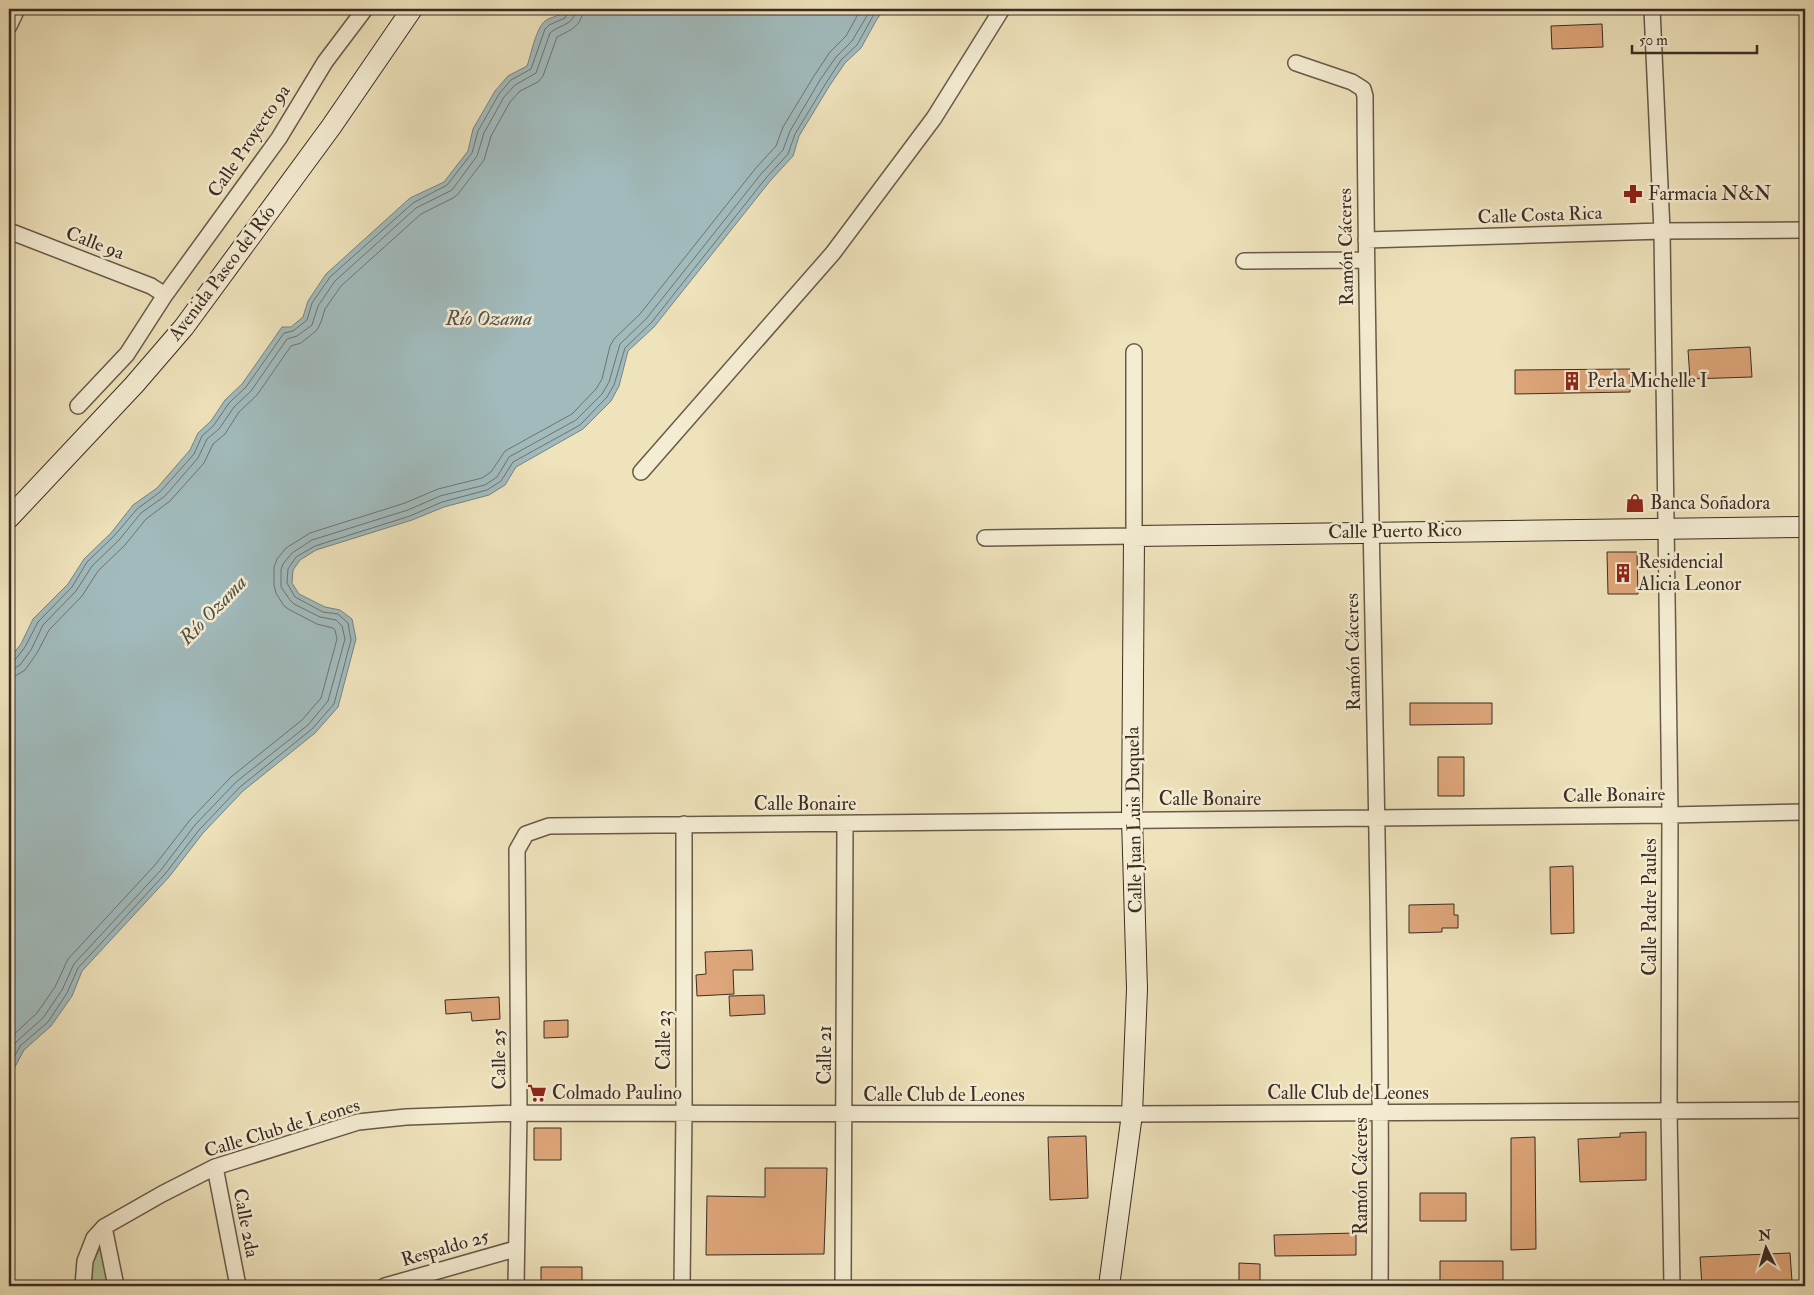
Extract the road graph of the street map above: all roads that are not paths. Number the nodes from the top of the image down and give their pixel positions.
1 (17, 9) edge
2 (365, 9) edge
3 (412, 9) edge
4 (1002, 9) edge
5 (1652, 9) edge
6 (9, 26) edge
7 (1296, 63) dead end
8 (1805, 230) edge
9 (9, 231) edge
10 (1662, 231) junction
11 (1366, 240) junction
12 (1366, 260) junction
13 (1244, 261) dead end
14 (165, 295) junction
15 (1134, 352) dead end
16 (78, 406) dead end
17 (641, 472) dead end
18 (9, 518) edge
19 (1805, 527) edge
20 (1666, 528) junction
21 (1370, 532) junction
22 (1134, 536) junction
23 (985, 538) dead end
24 (1805, 812) edge
25 (1670, 815) junction
26 (1378, 818) junction
27 (1132, 819) junction
28 (684, 824) junction
29 (845, 824) junction
30 (526, 834) joint
31 (1805, 1110) edge
32 (1669, 1111) junction
33 (684, 1112) junction
34 (1381, 1112) junction
35 (519, 1113) junction
36 (1132, 1114) junction
37 (845, 1115) junction
38 (215, 1166) junction
39 (104, 1227) junction
40 (515, 1249) junction
41 (83, 1286) edge
42 (116, 1286) edge
43 (238, 1286) edge
44 (385, 1286) edge
45 (516, 1286) edge
46 (682, 1286) edge
47 (843, 1286) edge
48 (1109, 1286) edge
49 (1380, 1286) edge
50 (1672, 1286) edge

1 - 6 street
2 - 14 street, Calle Proyecto 9a
3 - 18 street, Avenida Paseo del Río
4 - 17 street
5 - 10 street, Calle Padre Paules
7 - 11 street, Ramón Cáceres
8 - 10 street, Calle Costa Rica
9 - 14 street, Calle 9a
10 - 11 street, Calle Costa Rica
10 - 20 street, Calle Padre Paules
11 - 12 street, Ramón Cáceres
12 - 13 street
12 - 21 street, Ramón Cáceres
14 - 16 street, Calle Proyecto 9a
15 - 22 street, Calle Juan Luis Duquela
19 - 20 street, Calle Puerto Rico
20 - 21 street, Calle Puerto Rico
20 - 25 street, Calle Padre Paules
21 - 22 street, Calle Puerto Rico
21 - 26 street, Ramón Cáceres
22 - 23 street, Calle Puerto Rico
22 - 27 street, Calle Juan Luis Duquela
24 - 25 street, Calle Bonaire
25 - 26 street, Calle Bonaire
25 - 32 street, Calle Padre Paules
26 - 27 street, Calle Bonaire
26 - 34 street, Ramón Cáceres
27 - 29 street, Calle Bonaire
27 - 36 street, Calle Juan Luis Duquela
28 - 29 street, Calle Bonaire
28 - 30 street, Calle Bonaire
28 - 33 street, Calle 23
29 - 37 street, Calle 21
30 - 35 street, Calle 25
31 - 32 street, Calle Club de Leones
32 - 34 street, Calle Club de Leones
32 - 50 street, Calle Padre Paules
33 - 35 street, Calle Club de Leones
33 - 37 street, Calle Club de Leones
33 - 46 street, Calle 23
34 - 36 street, Calle Club de Leones
34 - 49 street, Ramón Cáceres
35 - 38 street, Calle Club de Leones
35 - 40 street, Calle 25
36 - 37 street, Calle Club de Leones
36 - 48 street, Calle Juan Luis Duquela
37 - 47 street, Calle 21
38 - 39 street, Calle Club de Leones
38 - 43 street, Calle 2da
39 - 41 street
39 - 42 street
40 - 44 street, Respaldo 25
40 - 45 street, Calle 25

